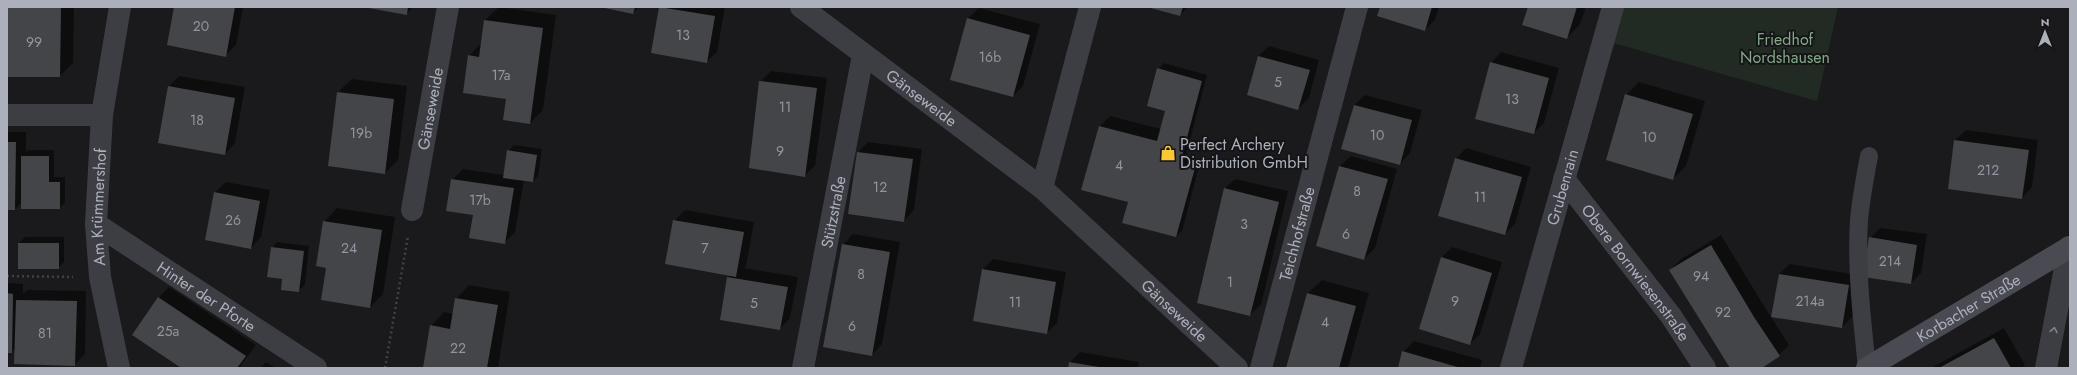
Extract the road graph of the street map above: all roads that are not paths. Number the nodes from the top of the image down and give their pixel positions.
1 (120, 7) edge
2 (448, 7) edge
3 (801, 7) edge
4 (1090, 7) edge
5 (1357, 7) edge
6 (1613, 7) edge
7 (863, 55) junction
8 (7, 115) edge
9 (102, 115) junction
10 (1869, 156) dead end
11 (1564, 179) junction
12 (1042, 188) junction
13 (412, 210) road end
14 (96, 224) junction
15 (2070, 247) edge
16 (119, 368) edge
17 (316, 368) edge
18 (803, 368) edge
19 (1237, 368) edge
20 (1261, 368) edge
21 (1511, 368) edge
22 (1705, 368) edge
23 (1867, 368) edge
24 (2046, 368) edge

1 - 9 street, Am Krümmershof
2 - 13 street, Gänseweide
3 - 7 street, Gänseweide
4 - 12 street
5 - 20 street, Teichhofstraße
6 - 11 street, Grubenrain
7 - 12 street, Gänseweide
7 - 18 street, Stützstraße
8 - 9 street
9 - 14 street, Am Krümmershof
10 - 23 lane
11 - 21 street, Grubenrain
11 - 22 street, Obere Bornwiesenstraße
12 - 19 street, Gänseweide
14 - 16 street, Am Krümmershof
14 - 17 street, Hinter der Pforte
15 - 23 street, Korbacher Straße
24 -> 15 street

